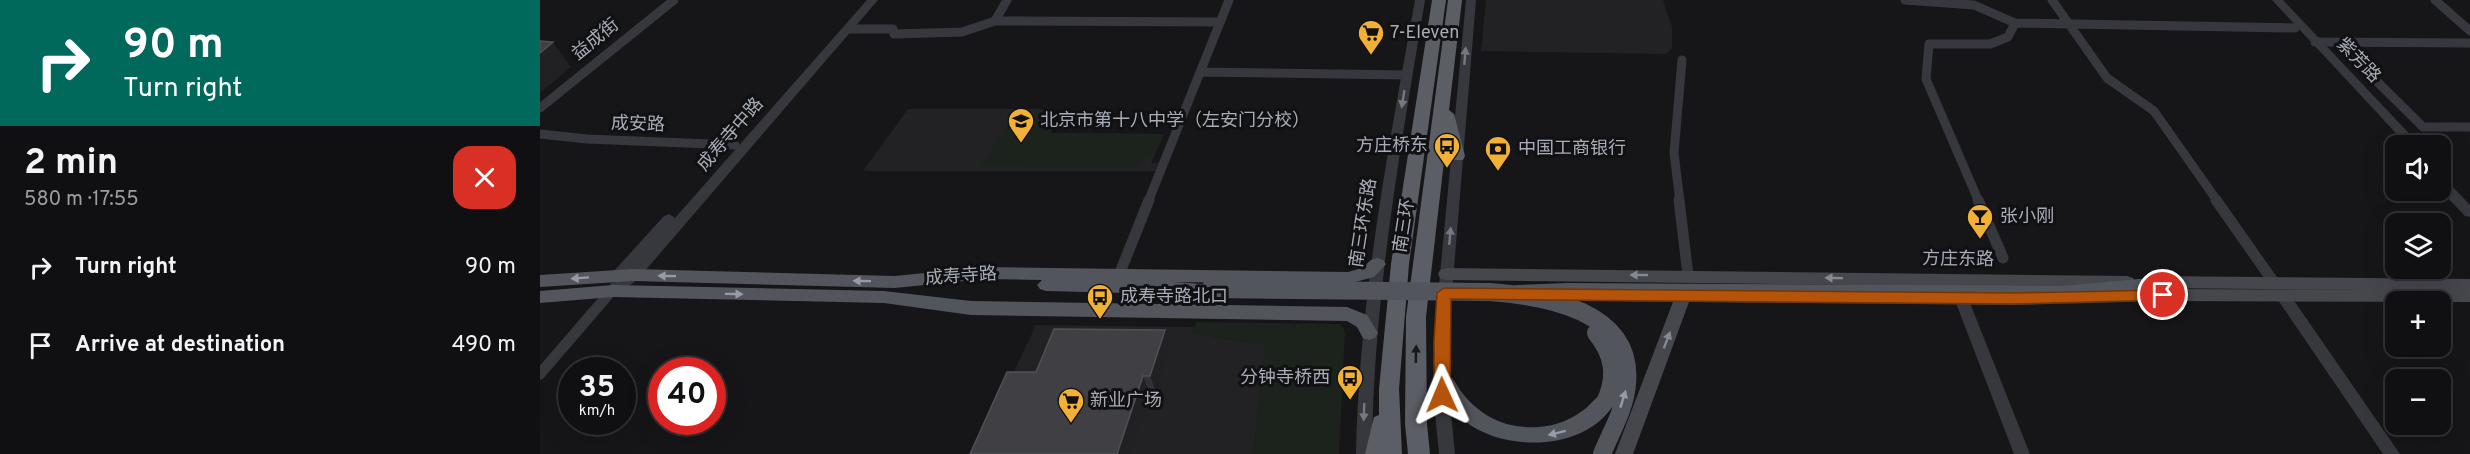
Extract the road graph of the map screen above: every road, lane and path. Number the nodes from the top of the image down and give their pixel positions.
1 (674, 0) edge
2 (863, 0) edge
3 (873, 0) edge
4 (1007, 0) edge
5 (1229, 0) edge
6 (1420, 0) edge
7 (1430, 0) edge
8 (1439, 0) edge
9 (1455, 0) edge
10 (1471, 0) edge
11 (1905, 0) edge
12 (2052, 0) edge
13 (2269, 0) edge
14 (2277, 0) edge
15 (2435, 0) edge
16 (994, 21) junction
17 (1220, 22) junction
18 (2015, 23) junction
19 (2068, 24) junction
20 (1435, 26) junction
21 (2295, 28) junction
22 (848, 29) junction
23 (2470, 32) edge
24 (2315, 42) junction
25 (2337, 42) junction
26 (2470, 43) edge
27 (1682, 60) dead end
28 (1200, 72) junction
29 (1407, 75) junction
30 (1444, 104) junction
31 (540, 108) edge
32 (2470, 127) edge
33 (540, 134) edge
34 (2396, 135) edge
35 (2404, 135) edge
36 (735, 145) junction
37 (1457, 156) junction
38 (2451, 183) edge
39 (2451, 193) edge
40 (2470, 203) edge
41 (2470, 213) edge
42 (2003, 258) dead end
43 (1377, 264) junction
44 (1446, 274) junction
45 (1119, 275) junction
46 (1688, 275) junction
47 (1245, 277) junction
48 (540, 280) edge
49 (622, 280) junction
50 (2161, 283) junction
51 (2470, 285) edge
52 (890, 289) junction
53 (2279, 290) junction
54 (1483, 292) junction
55 (1444, 293) junction
56 (1208, 295) junction
57 (1683, 296) junction
58 (2470, 296) edge
59 (540, 297) edge
60 (1961, 298) junction
61 (1236, 312) junction
62 (1369, 333) junction
63 (540, 374) edge
64 (1442, 378) junction
65 (1389, 389) junction
66 (1364, 454) edge
67 (1376, 454) edge
68 (1391, 454) edge
69 (1419, 454) edge
70 (1447, 454) edge
71 (1602, 454) edge
72 (1624, 454) edge
73 (2022, 454) edge
74 (2392, 454) edge

1 - 31 street, 益成街
2 - 36 street, 成寿寺中路
3 - 22 street, 成寿寺中路
4 - 16 street
5 - 17 street
6 - 29 street, 南三环东路
7 - 20 highway
8 - 20 highway, 南三环
9 - 30 highway, 南三环
37 -> 10 street
11 - 18 street
12 - 19 street
13 - 21 street, 紫芳路
14 - 24 street, 紫芳路
15 - 23 street
16 - 17 street
16 - 22 street
17 - 28 street
18 - 19 street
18 - 42 street
19 - 21 street
19 - 53 street
20 - 65 highway, 南三环
21 - 34 street, 紫芳路
22 - 49 street, 成寿寺中路
24 - 25 street
24 - 35 street, 紫芳路
25 - 26 street
25 - 32 street
27 - 46 street
28 - 29 street
28 - 45 street
29 -> 43 street, 南三环东路
30 - 37 highway
69 -> 30 highway, 南三环
33 - 36 street, 成安路
36 - 49 street, 成寿寺中路
44 -> 37 street
38 - 40 street
39 - 41 street
43 - 47 main road, 成寿寺路
43 - 62 street, 南三环东路
46 -> 44 main road, 方庄东路
44 - 55 street
45 - 47 main road, 成寿寺路
45 - 52 main road, 成寿寺路
50 -> 46 main road, 方庄东路
47 - 61 main road
49 -> 48 main road, 成寿寺路
49 -> 52 main road, 成寿寺路
52 -> 49 main road, 成寿寺路
49 - 59 main road, 成寿寺路
49 - 63 street
50 - 53 main road, 方庄东路
50 - 54 main road, bridge
51 - 53 main road, 方庄东路
52 - 56 main road
52 - 61 main road, 成寿寺路
53 - 58 main road
53 - 60 main road
53 - 74 street
54 - 56 main road, bridge
71 -> 54 main road, bridge
55 - 57 main road
55 - 64 street
56 -> 64 main road, bridge
57 - 60 main road
72 -> 57 main road
60 - 73 street
61 - 62 main road, 成寿寺路
62 -> 66 street, 南三环东路
64 - 70 street
65 - 67 highway
65 - 68 highway, 南三环

